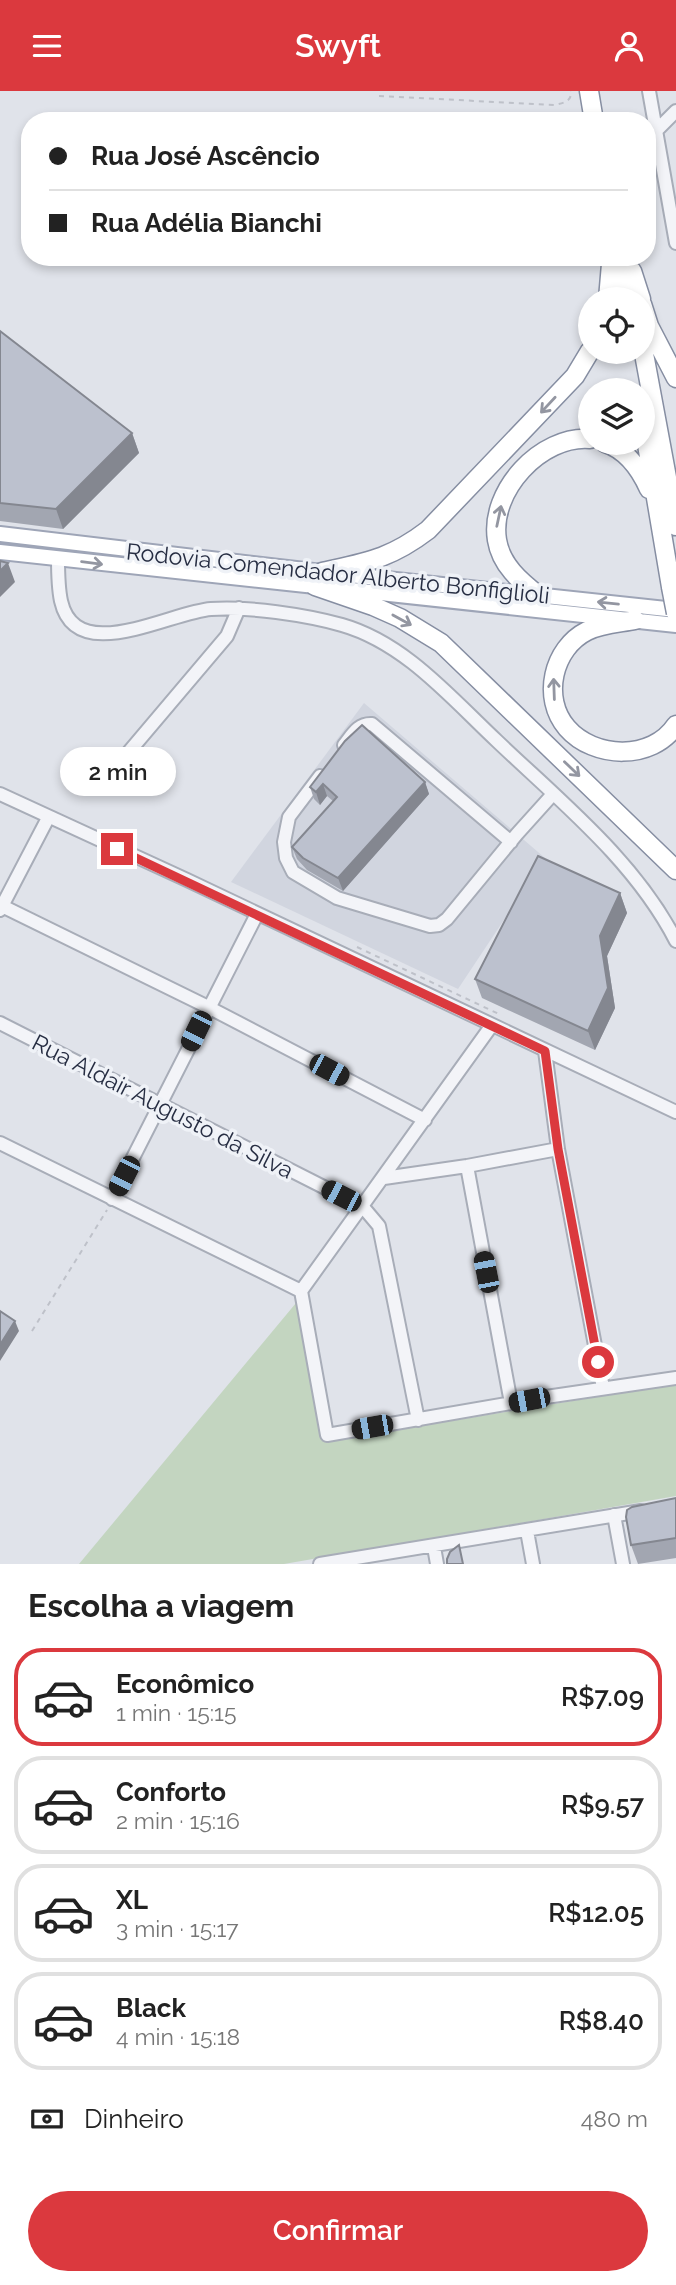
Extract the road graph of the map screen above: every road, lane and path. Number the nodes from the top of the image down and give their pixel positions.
1 (571, 91) edge
2 (589, 91) edge
3 (600, 91) edge
4 (649, 91) edge
5 (379, 96) dead end
6 (676, 111) edge
7 (592, 112) edge
8 (604, 112) edge
9 (653, 112) edge
10 (656, 131) joint
11 (671, 195) edge
12 (676, 243) edge
13 (611, 266) edge
14 (618, 266) edge
15 (631, 266) edge
16 (609, 287) edge
17 (622, 287) edge
18 (636, 287) edge
19 (655, 338) edge
20 (582, 364) edge
21 (646, 364) edge
22 (676, 379) edge
23 (578, 438) edge
24 (624, 455) edge
25 (649, 455) edge
26 (658, 507) junction
27 (676, 526) edge
28 (0, 534) edge
29 (0, 552) edge
30 (58, 558) junction
31 (318, 579) junction
32 (539, 596) junction
33 (239, 608) junction
34 (676, 612) edge
35 (635, 620) junction
36 (676, 625) edge
37 (676, 725) edge
38 (117, 766) dead end
39 (0, 794) edge
40 (554, 794) junction
41 (0, 800) edge
42 (48, 818) junction
43 (511, 842) junction
44 (676, 870) edge
45 (1, 907) edge
46 (257, 914) junction
47 (676, 941) edge
48 (208, 1007) junction
49 (0, 1023) edge
50 (492, 1025) junction
51 (545, 1051) junction
52 (161, 1105) junction
53 (676, 1112) edge
54 (425, 1120) junction
55 (0, 1143) edge
56 (558, 1149) junction
57 (467, 1166) junction
58 (384, 1178) junction
59 (112, 1199) junction
60 (363, 1207) junction
61 (301, 1291) junction
62 (33, 1331) dead end
63 (676, 1378) edge
64 (603, 1388) junction
65 (511, 1403) junction
66 (418, 1420) junction
67 (651, 1509) edge
68 (614, 1515) junction
69 (527, 1531) junction
70 (434, 1547) junction
71 (342, 1562) edge
72 (320, 1564) edge
73 (437, 1564) edge
74 (533, 1564) edge
75 (623, 1564) edge

1 - 5 path
2 - 7 highway
3 - 8 highway
4 - 9 street
6 - 10 street
10 - 11 street
11 - 12 street
13 - 16 highway
14 - 17 highway
15 - 18 highway
19 - 22 highway
20 -> 31 highway
21 - 27 highway
32 -> 23 highway
24 - 26 highway
25 - 26 highway
26 - 34 highway, bridge
28 - 31 main road, Rodovia Comendador Alberto Bonfiglioli
29 - 30 main road, Rodovia Comendador Alberto Bonfiglioli
30 -> 31 main road, Rodovia Comendador Alberto Bonfiglioli
30 - 33 street
31 - 32 main road, Rodovia Comendador Alberto Bonfiglioli
31 - 35 main road, Rodovia Comendador Alberto Bonfiglioli
31 -> 44 highway
34 -> 32 main road, Rodovia Comendador Alberto Bonfiglioli
33 - 38 street
33 - 40 street
35 - 36 main road, Rodovia Comendador Alberto Bonfiglioli
37 -> 35 highway
39 - 42 street
40 - 43 street
40 - 47 street
41 - 42 street
42 - 45 street
42 - 46 street
43 - 43 street
45 - 48 street
46 - 48 street
46 - 50 street
48 - 52 street
48 - 54 street
49 - 52 street, Rua Aldair Augusto da Silva
50 - 51 street
50 - 54 street
51 - 53 street
51 - 56 street
52 - 59 street
52 - 60 street, Rua Aldair Augusto da Silva
54 - 58 street
55 - 59 street
56 - 57 street
56 - 64 street
57 - 58 street
57 - 65 street
58 - 60 street
59 - 61 street
59 - 62 path
60 - 61 street
60 - 66 street
61 - 66 street
63 - 64 street
64 - 65 street
65 - 66 street
67 - 68 street
68 - 69 street
68 - 75 street
69 - 70 street
69 - 74 street
70 - 71 street
70 - 73 street
71 - 72 street

